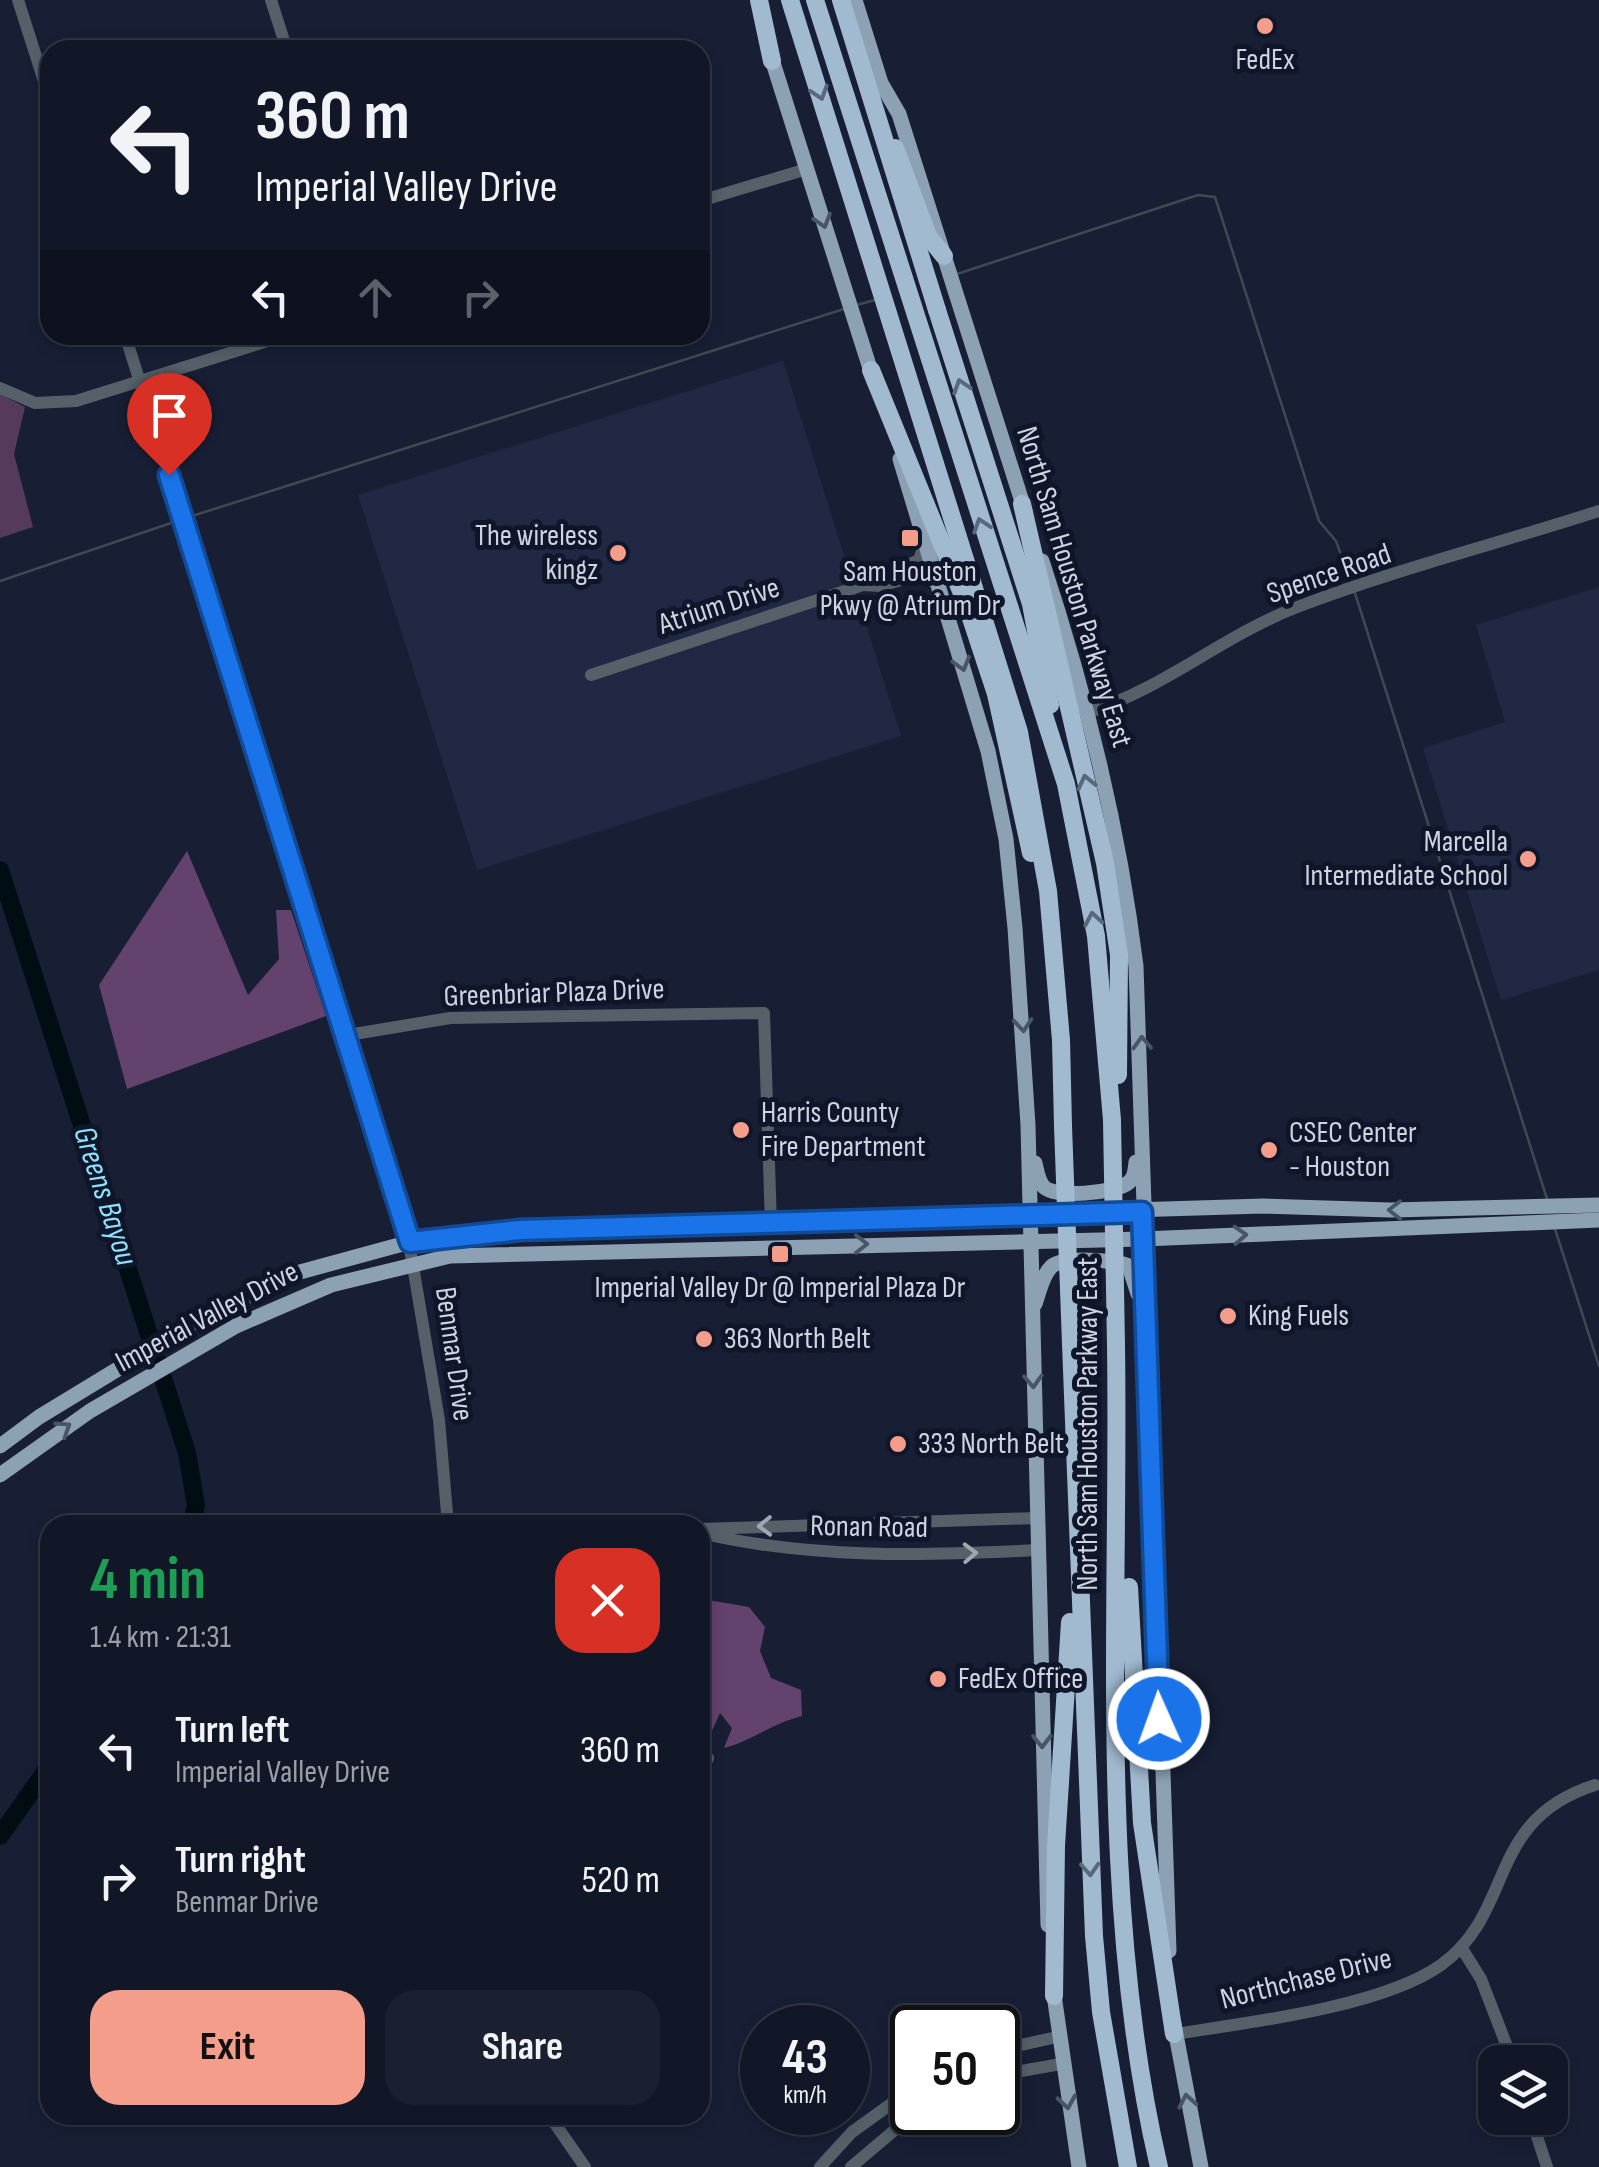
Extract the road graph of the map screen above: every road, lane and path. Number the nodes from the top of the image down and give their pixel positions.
1 (18, 0) edge
2 (271, 0) edge
3 (756, 0) edge
4 (790, 0) edge
5 (815, 0) edge
6 (839, 0) edge
7 (855, 0) edge
8 (284, 40) edge
9 (772, 62) joint
10 (40, 69) edge
11 (807, 168) junction
12 (710, 198) edge
13 (944, 256) junction
14 (128, 345) edge
15 (256, 345) edge
16 (871, 370) junction
17 (140, 382) junction
18 (0, 388) edge
19 (1022, 504) junction
20 (1599, 511) edge
21 (926, 541) junction
22 (862, 584) junction
23 (939, 584) junction
24 (591, 675) dead end
25 (1089, 712) junction
26 (1066, 784) junction
27 (1056, 966) junction
28 (348, 1036) junction
29 (1112, 1120) junction
30 (1028, 1125) junction
31 (1142, 1141) junction
32 (1599, 1205) edge
33 (1336, 1208) junction
34 (1142, 1212) junction
35 (1573, 1212) junction
36 (1030, 1214) junction
37 (1530, 1214) junction
38 (1599, 1220) edge
39 (817, 1221) junction
40 (772, 1224) junction
41 (1335, 1230) junction
42 (1143, 1239) junction
43 (410, 1242) junction
44 (1030, 1242) junction
45 (818, 1244) junction
46 (415, 1264) junction
47 (258, 1290) junction
48 (268, 1310) junction
49 (1031, 1316) junction
50 (1146, 1332) junction
51 (1118, 1435) junction
52 (0, 1446) edge
53 (0, 1475) edge
54 (447, 1515) edge
55 (1037, 1518) junction
56 (818, 1524) junction
57 (1076, 1527) junction
58 (710, 1530) edge
59 (710, 1534) edge
60 (1039, 1550) junction
61 (816, 1552) junction
62 (1595, 1785) dead end
63 (1460, 1947) junction
64 (1054, 1996) junction
65 (1174, 2034) junction
66 (1057, 2037) junction
67 (1020, 2045) edge
68 (1506, 2045) edge
69 (1061, 2064) junction
70 (1020, 2071) edge
71 (890, 2104) edge
72 (555, 2125) edge
73 (890, 2134) edge
74 (1537, 2135) edge
75 (580, 2165) edge
76 (820, 2167) edge
77 (851, 2167) edge
78 (1079, 2167) edge
79 (1128, 2167) edge
80 (1163, 2167) edge
81 (1202, 2167) edge
82 (1547, 2167) edge

1 - 10 street
2 - 8 street
3 - 9 highway
4 -> 27 highway, North Sam Houston Parkway East
26 -> 5 highway, North Sam Houston Parkway East
6 - 13 highway
26 -> 6 highway, bridge
7 - 13 main road, North Sam Houston Parkway East
9 - 11 main road, North Sam Houston Parkway East
11 - 12 street
11 -> 16 main road, North Sam Houston Parkway East
13 - 19 main road, North Sam Houston Parkway East
14 - 17 street, Benmar Drive
15 - 17 street
16 - 21 main road, North Sam Houston Parkway East
16 - 27 highway
17 - 18 street
17 - 28 street, Benmar Drive
19 - 25 main road, North Sam Houston Parkway East
29 -> 19 highway
20 - 25 street, Spence Road
21 - 22 street, Atrium Drive
21 - 23 main road, North Sam Houston Parkway East
22 - 23 street, Atrium Drive
22 - 24 street, Atrium Drive
23 -> 30 main road, North Sam Houston Parkway East
31 -> 25 main road, North Sam Houston Parkway East
29 -> 26 highway, North Sam Houston Parkway East
27 - 57 highway, North Sam Houston Parkway East, bridge
28 - 40 street, Greenbriar Plaza Drive
28 - 43 street, Benmar Drive
29 - 51 highway, North Sam Houston Parkway East, bridge
30 - 31 main road
30 - 36 main road, North Sam Houston Parkway East
31 - 34 main road, North Sam Houston Parkway East
32 - 35 main road, Imperial Valley Drive
33 - 34 main road, Imperial Valley Drive
37 -> 33 main road, Imperial Valley Drive
33 - 41 main road
34 - 36 main road, Imperial Valley Drive
34 - 42 main road, North Sam Houston Parkway East
35 - 37 main road, Imperial Valley Drive
35 - 38 main road, Imperial Valley Drive
36 - 39 main road, Imperial Valley Drive
36 - 44 main road, North Sam Houston Parkway East
37 - 41 main road, Imperial Valley Drive
39 - 40 main road, Imperial Valley Drive
39 - 45 main road
40 - 43 main road, Imperial Valley Drive
42 -> 41 main road, Imperial Valley Drive
42 - 44 main road, Imperial Valley Drive
42 - 50 main road, North Sam Houston Parkway East
43 - 46 street, Benmar Drive
43 - 47 main road, Imperial Valley Drive
45 -> 44 main road, Imperial Valley Drive
44 - 49 main road, North Sam Houston Parkway East
45 - 46 main road, Imperial Valley Drive
46 - 48 main road, Imperial Valley Drive
46 - 54 street, Benmar Drive
47 - 48 main road
47 - 52 main road, Imperial Valley Drive
53 -> 48 main road, Imperial Valley Drive
49 - 50 main road
49 -> 55 main road, North Sam Houston Parkway East
50 - 65 main road, North Sam Houston Parkway East
51 - 65 highway
51 - 80 highway, North Sam Houston Parkway East
55 - 56 street, Ronan Road
55 - 60 main road, North Sam Houston Parkway East
56 -> 58 street, Ronan Road
56 - 61 street
57 - 64 highway
57 -> 79 highway, North Sam Houston Parkway East
59 - 61 street, Ronan Road
61 -> 60 street, Ronan Road
60 -> 64 main road, North Sam Houston Parkway East
62 - 63 street, Northchase Drive
63 - 65 street, Northchase Drive
63 - 68 street
64 - 66 main road, North Sam Houston Parkway East
81 -> 65 main road, North Sam Houston Parkway East
66 - 67 street
66 - 69 main road, North Sam Houston Parkway East
69 - 70 street
69 -> 78 main road, North Sam Houston Parkway East
71 - 76 street
72 - 75 street
73 - 77 street
74 - 82 street

